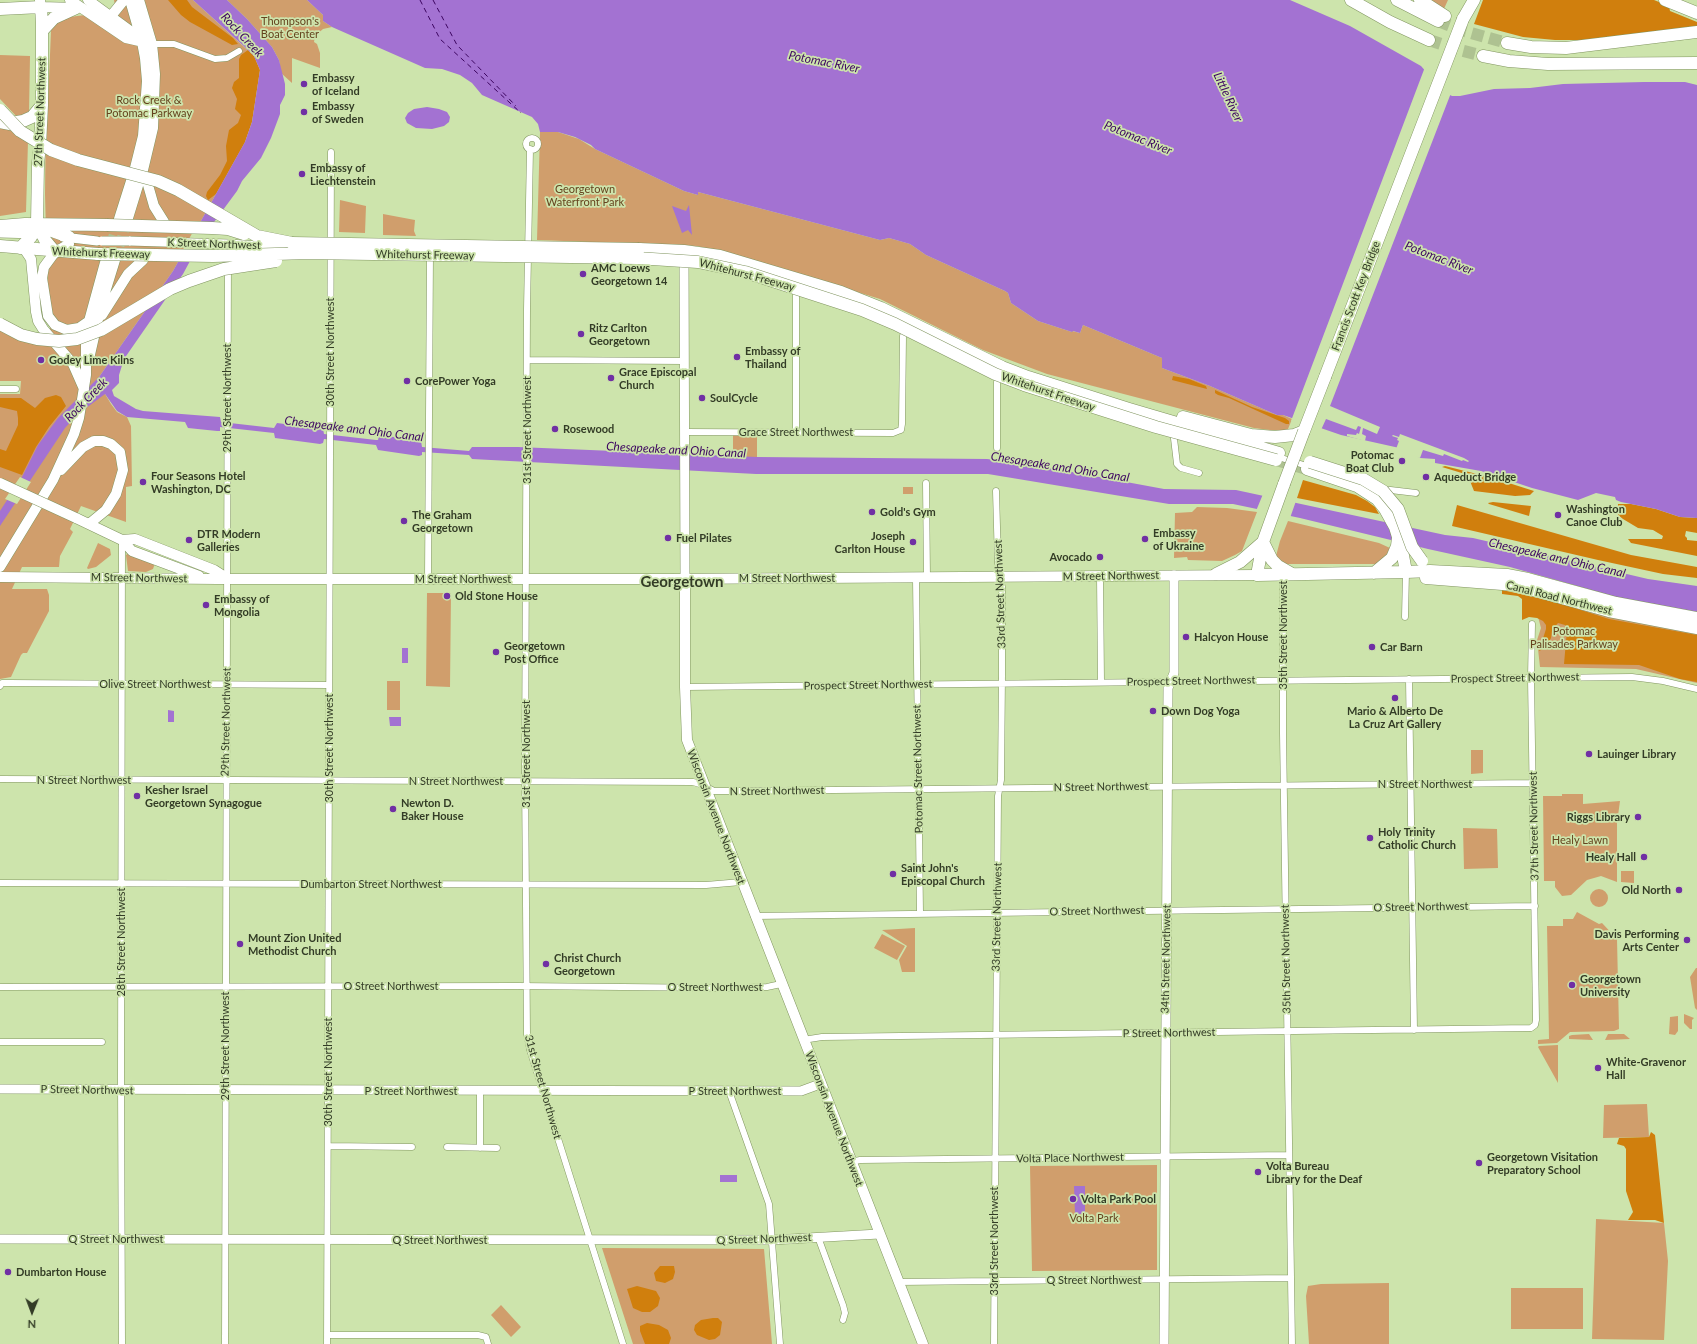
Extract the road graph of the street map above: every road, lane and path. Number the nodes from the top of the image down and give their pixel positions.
1 (88, 0) edge
2 (124, 0) edge
3 (130, 0) edge
4 (139, 0) edge
5 (1351, 0) edge
6 (1397, 0) edge
7 (1420, 0) edge
8 (1466, 0) edge
9 (1474, 0) edge
10 (1665, 0) edge
11 (40, 4) edge
12 (76, 5) edge
13 (99, 8) junction
14 (0, 9) edge
15 (17, 9) junction
16 (1697, 13) edge
17 (111, 16) junction
18 (1463, 19) junction
19 (42, 31) junction
20 (1697, 32) edge
21 (1430, 40) tunnel mouth
22 (147, 43) junction
23 (1507, 43) tunnel mouth
24 (239, 51) dead end
25 (1483, 56) tunnel mouth
26 (1697, 63) edge
27 (42, 104) junction
28 (0, 110) edge
29 (4, 123) edge
30 (530, 149) dead end
31 (331, 152) dead end
32 (38, 163) junction
33 (141, 175) junction
34 (123, 218) tunnel mouth
35 (164, 222) dead end
36 (0, 226) edge
37 (0, 233) edge
38 (257, 236) junction
39 (43, 238) junction
40 (69, 241) junction
41 (228, 244) junction
42 (0, 246) edge
43 (20, 248) junction
44 (330, 249) junction
45 (430, 251) junction
46 (528, 252) junction
47 (353, 254) junction
48 (684, 256) junction
49 (106, 258) junction
50 (143, 260) dead end
51 (796, 295) dead end
52 (93, 321) junction
53 (0, 324) edge
54 (903, 336) dead end
55 (527, 360) junction
56 (684, 361) junction
57 (997, 382) dead end
58 (1064, 388) junction
59 (0, 389) edge
60 (16, 389) dead end
61 (84, 389) junction
62 (1173, 427) junction
63 (1304, 431) junction
64 (685, 432) junction
65 (796, 432) junction
66 (997, 448) dead end
67 (1199, 473) dead end
68 (53, 480) junction
69 (0, 483) edge
70 (926, 483) dead end
71 (996, 491) dead end
72 (1416, 493) dead end
73 (89, 524) junction
74 (122, 540) junction
75 (1263, 542) junction
76 (159, 549) junction
77 (1399, 555) junction
78 (159, 561) junction
79 (0, 567) edge
80 (1449, 571) junction
81 (1406, 572) junction
82 (1374, 573) junction
83 (1216, 574) junction
84 (1288, 574) junction
85 (1174, 575) junction
86 (1257, 575) junction
87 (1100, 576) junction
88 (0, 577) edge
89 (1000, 577) junction
90 (122, 578) junction
91 (154, 578) junction
92 (205, 578) junction
93 (916, 578) junction
94 (927, 578) junction
95 (228, 579) junction
96 (330, 579) junction
97 (428, 579) junction
98 (527, 579) junction
99 (685, 579) junction
100 (1405, 617) dead end
101 (1697, 618) edge
102 (1532, 624) dead end
103 (1697, 628) edge
104 (1531, 678) junction
105 (1409, 679) junction
106 (1283, 680) junction
107 (1171, 681) junction
108 (1102, 682) junction
109 (1002, 683) junction
110 (2, 684) edge
111 (122, 684) junction
112 (226, 684) junction
113 (917, 684) junction
114 (329, 685) junction
115 (685, 687) junction
116 (1697, 689) edge
117 (0, 779) edge
118 (122, 780) junction
119 (225, 780) junction
120 (328, 781) junction
121 (526, 781) junction
122 (1533, 783) junction
123 (1410, 784) junction
124 (703, 785) junction
125 (1283, 785) junction
126 (1167, 786) junction
127 (1000, 788) junction
128 (918, 789) junction
129 (741, 882) junction
130 (0, 883) edge
131 (121, 883) junction
132 (225, 884) junction
133 (328, 884) junction
134 (526, 884) junction
135 (1535, 906) junction
136 (1412, 907) junction
137 (1285, 909) junction
138 (1167, 910) junction
139 (997, 912) junction
140 (920, 913) junction
141 (754, 916) junction
142 (781, 984) junction
143 (225, 986) junction
144 (328, 986) junction
145 (526, 986) junction
146 (0, 987) edge
147 (121, 987) junction
148 (1534, 1026) joint
149 (1414, 1030) junction
150 (1287, 1031) junction
151 (1166, 1033) junction
152 (996, 1035) junction
153 (803, 1040) junction
154 (0, 1042) edge
155 (102, 1042) dead end
156 (820, 1084) junction
157 (0, 1089) edge
158 (121, 1090) junction
159 (226, 1090) junction
160 (328, 1091) junction
161 (480, 1091) junction
162 (543, 1091) junction
163 (729, 1091) junction
164 (328, 1146) junction
165 (412, 1147) dead end
166 (447, 1148) dead end
167 (480, 1148) junction
168 (498, 1148) dead end
169 (1289, 1156) junction
170 (1165, 1157) junction
171 (995, 1158) junction
172 (851, 1162) junction
173 (879, 1234) junction
174 (818, 1237) junction
175 (0, 1239) edge
176 (122, 1239) junction
177 (225, 1239) junction
178 (328, 1239) junction
179 (590, 1240) junction
180 (772, 1240) junction
181 (1291, 1278) junction
182 (1164, 1279) junction
183 (994, 1281) junction
184 (898, 1282) junction
185 (843, 1320) dead end
186 (327, 1335) junction
187 (122, 1344) edge
188 (225, 1344) edge
189 (327, 1344) edge
190 (488, 1344) edge
191 (623, 1344) edge
192 (780, 1344) edge
193 (923, 1344) edge
194 (994, 1344) edge
195 (1164, 1344) edge
196 (1292, 1344) edge

1 - 13 main road
2 - 17 main road
3 - 22 main road
4 - 22 main road
5 - 21 highway
6 - 7 highway
8 - 18 highway
9 - 18 highway
10 - 16 highway
11 - 12 main road
11 - 15 highway
11 - 19 highway, 27th Street Northwest
12 - 13 main road
12 - 19 highway
12 - 22 main road
13 - 17 main road
14 - 15 highway
15 - 19 highway
17 - 22 main road
18 - 63 highway, Francis Scott Key Bridge, bridge
19 - 27 highway, 27th Street Northwest
20 - 23 highway
22 - 24 street
22 - 33 main road
22 - 33 main road
25 - 26 highway
27 - 29 highway
27 - 32 highway, 27th Street Northwest
28 - 38 highway, bridge
29 - 32 highway
30 - 46 street, 31st Street Northwest
31 - 44 street, 30th Street Northwest
32 - 39 highway, 27th Street Northwest
33 - 34 main road
33 - 35 main road
36 - 39 highway
37 - 39 main road
38 - 39 highway, Whitehurst Freeway, bridge
38 - 58 highway, Whitehurst Freeway, bridge
39 - 40 main road
39 - 40 highway
39 - 43 highway
39 - 43 highway, Whitehurst Freeway
39 - 49 highway, Whitehurst Freeway
39 - 52 main road
40 - 41 main road, K Street Northwest, bridge
41 - 44 main road, K Street Northwest
41 - 95 street, 29th Street Northwest
42 - 43 highway
43 - 61 main road
44 - 45 main road, K Street Northwest
44 - 96 street, 30th Street Northwest
45 - 46 main road, K Street Northwest
45 - 97 street
46 - 48 main road, K Street Northwest
46 - 55 street, 31st Street Northwest
47 - 49 highway, Whitehurst Freeway, bridge
47 - 53 highway, bridge
47 - 58 highway, Whitehurst Freeway, bridge
48 - 56 main road, Wisconsin Avenue Northwest
48 - 62 street
49 - 52 main road
50 - 52 main road
51 - 65 street
52 - 61 main road
54 - 65 street, Grace Street Northwest
55 - 56 street
55 - 98 street, 31st Street Northwest
56 - 64 main road, Wisconsin Avenue Northwest
57 - 66 street
58 - 63 highway
59 - 60 street
61 - 68 main road
62 - 67 street
62 - 72 street
63 - 75 highway, Francis Scott Key Bridge, bridge
64 - 65 street, Grace Street Northwest
64 - 99 main road, Wisconsin Avenue Northwest
68 - 73 main road
68 - 79 main road
69 - 73 main road, bridge
70 - 94 street
71 - 89 street, 33rd Street Northwest
73 - 74 main road
74 - 76 main road
74 - 78 main road
74 - 90 street, 28th Street Northwest
75 - 83 highway
75 - 84 highway
75 - 86 highway, Francis Scott Key Bridge
76 - 78 main road
76 - 95 main road
77 - 80 highway, bridge
77 - 81 highway
77 - 82 highway
78 - 91 main road
78 - 92 main road
80 - 81 highway, Canal Road Northwest
80 - 101 highway, Canal Road Northwest
81 - 82 highway, M Street Northwest
81 - 100 street
81 - 103 highway, Canal Road Northwest
82 - 84 highway, M Street Northwest
83 - 85 main road, M Street Northwest
83 - 86 main road, M Street Northwest
84 - 86 highway, M Street Northwest
84 - 106 street, 35th Street Northwest
85 - 87 main road, M Street Northwest
85 - 107 main road, 34th Street Northwest
87 - 89 main road, M Street Northwest
87 - 108 street
88 - 90 main road, M Street Northwest
89 - 94 main road, M Street Northwest
89 - 109 street, 33rd Street Northwest
90 - 91 main road, M Street Northwest
90 - 111 street, 28th Street Northwest
91 - 92 main road, M Street Northwest
92 - 95 main road, M Street Northwest
93 - 94 main road, M Street Northwest
93 - 99 main road, M Street Northwest
93 - 113 street, Potomac Street Northwest
95 - 96 main road, M Street Northwest
95 - 112 street, 29th Street Northwest
96 - 97 main road, M Street Northwest
96 - 114 street, 30th Street Northwest
97 - 98 main road, M Street Northwest
98 - 99 main road, M Street Northwest
98 - 121 street, 31st Street Northwest
99 - 115 main road, Wisconsin Avenue Northwest
102 - 104 street, 37th Street Northwest
104 - 105 street, Prospect Street Northwest
104 - 116 street, Prospect Street Northwest
104 - 122 street, 37th Street Northwest
105 - 106 street, Prospect Street Northwest
105 - 123 street
106 - 107 street, Prospect Street Northwest
106 - 125 street, 35th Street Northwest
107 - 108 street, Prospect Street Northwest
107 - 126 main road, 34th Street Northwest
108 - 109 street, Prospect Street Northwest
109 - 113 street, Prospect Street Northwest
109 - 127 street, 33rd Street Northwest
110 - 111 street, Olive Street Northwest
111 - 112 street, Olive Street Northwest
111 - 118 street, 28th Street Northwest
112 - 114 street, Olive Street Northwest
112 - 119 street, 29th Street Northwest
113 - 115 street, Prospect Street Northwest
113 - 128 street, Potomac Street Northwest
114 - 120 street, 30th Street Northwest
115 - 124 main road, Wisconsin Avenue Northwest
117 - 118 street, N Street Northwest
118 - 119 street, N Street Northwest
118 - 131 street, 28th Street Northwest
119 - 120 street, N Street Northwest
119 - 132 street, 29th Street Northwest
120 - 121 street, N Street Northwest
120 - 133 street, 30th Street Northwest
121 - 124 street, N Street Northwest
121 - 134 street, 31st Street Northwest
122 - 123 street, N Street Northwest
122 - 135 street, 37th Street Northwest
123 - 125 street, N Street Northwest
123 - 136 street
124 - 128 street, N Street Northwest
124 - 129 main road, Wisconsin Avenue Northwest
125 - 126 street, N Street Northwest
125 - 137 street, 35th Street Northwest
126 - 127 street, N Street Northwest
126 - 138 main road, 34th Street Northwest
127 - 128 street, N Street Northwest
127 - 139 street, 33rd Street Northwest
128 - 140 street, Potomac Street Northwest
129 - 134 street, Dumbarton Street Northwest
129 - 141 main road, Wisconsin Avenue Northwest
130 - 131 street, Dumbarton Street Northwest
131 - 132 street, Dumbarton Street Northwest
131 - 147 street, 28th Street Northwest
132 - 133 street, Dumbarton Street Northwest
132 - 143 street, 29th Street Northwest
133 - 134 street, Dumbarton Street Northwest
133 - 144 street, 30th Street Northwest
134 - 145 street, 31st Street Northwest
135 - 136 street, O Street Northwest
135 - 148 street, 37th Street Northwest
136 - 137 street, O Street Northwest
136 - 149 street
137 - 138 street, O Street Northwest
137 - 150 street, 35th Street Northwest
138 - 139 street, O Street Northwest
138 - 151 main road, 34th Street Northwest
139 - 140 street, O Street Northwest
139 - 152 street, 33rd Street Northwest
140 - 141 street, O Street Northwest
141 - 142 main road, Wisconsin Avenue Northwest
142 - 145 street, O Street Northwest
142 - 153 main road, Wisconsin Avenue Northwest
143 - 144 street, O Street Northwest
143 - 147 street, O Street Northwest
143 - 159 street, 29th Street Northwest
144 - 145 street, O Street Northwest
144 - 160 street, 30th Street Northwest
145 - 162 street, 31st Street Northwest
146 - 147 street, O Street Northwest
147 - 158 street, 28th Street Northwest
148 - 149 street, P Street Northwest
149 - 150 street, P Street Northwest
150 - 151 street, P Street Northwest
150 - 169 street, 35th Street Northwest
151 - 152 street, P Street Northwest
151 - 170 main road, 34th Street Northwest
152 - 153 street, P Street Northwest
152 - 171 street, 33rd Street Northwest
153 - 156 main road, Wisconsin Avenue Northwest
154 - 155 street
156 - 163 main road, P Street Northwest
156 - 172 main road, Wisconsin Avenue Northwest
157 - 158 main road, P Street Northwest
158 - 159 main road, P Street Northwest
158 - 176 street, 28th Street Northwest
159 - 160 main road, P Street Northwest
159 - 177 street, 29th Street Northwest
160 - 161 main road, P Street Northwest
160 - 164 street, 30th Street Northwest
161 - 162 main road, P Street Northwest
161 - 167 street
162 - 163 main road, P Street Northwest
162 - 179 street, 31st Street Northwest
163 - 180 street
164 - 165 street
164 - 178 street, 30th Street Northwest
166 - 167 street
167 - 168 street
169 - 170 street, Volta Place Northwest
169 - 181 street, 35th Street Northwest
170 - 171 street, Volta Place Northwest
170 - 182 main road, 34th Street Northwest
171 - 172 street, Volta Place Northwest
171 - 183 street, 33rd Street Northwest
172 - 173 main road, Wisconsin Avenue Northwest
173 - 174 main road, Q Street Northwest
173 - 184 main road, Wisconsin Avenue Northwest
174 - 180 main road, Q Street Northwest
174 - 185 street
175 - 176 main road, Q Street Northwest
176 - 177 main road, Q Street Northwest
176 - 187 street, 28th Street Northwest
177 - 178 main road, Q Street Northwest
177 - 188 street, 29th Street Northwest
178 - 179 main road, Q Street Northwest
178 - 186 street, 30th Street Northwest
179 - 180 main road, Q Street Northwest
179 - 191 street, 31st Street Northwest
180 - 192 street
181 - 182 street, Q Street Northwest
181 - 196 street, 35th Street Northwest
182 - 183 street, Q Street Northwest
182 - 195 main road, 34th Street Northwest
183 - 184 street, Q Street Northwest
183 - 194 street, 33rd Street Northwest
184 - 193 main road, Wisconsin Avenue Northwest
186 - 189 street, 30th Street Northwest
186 - 190 street

